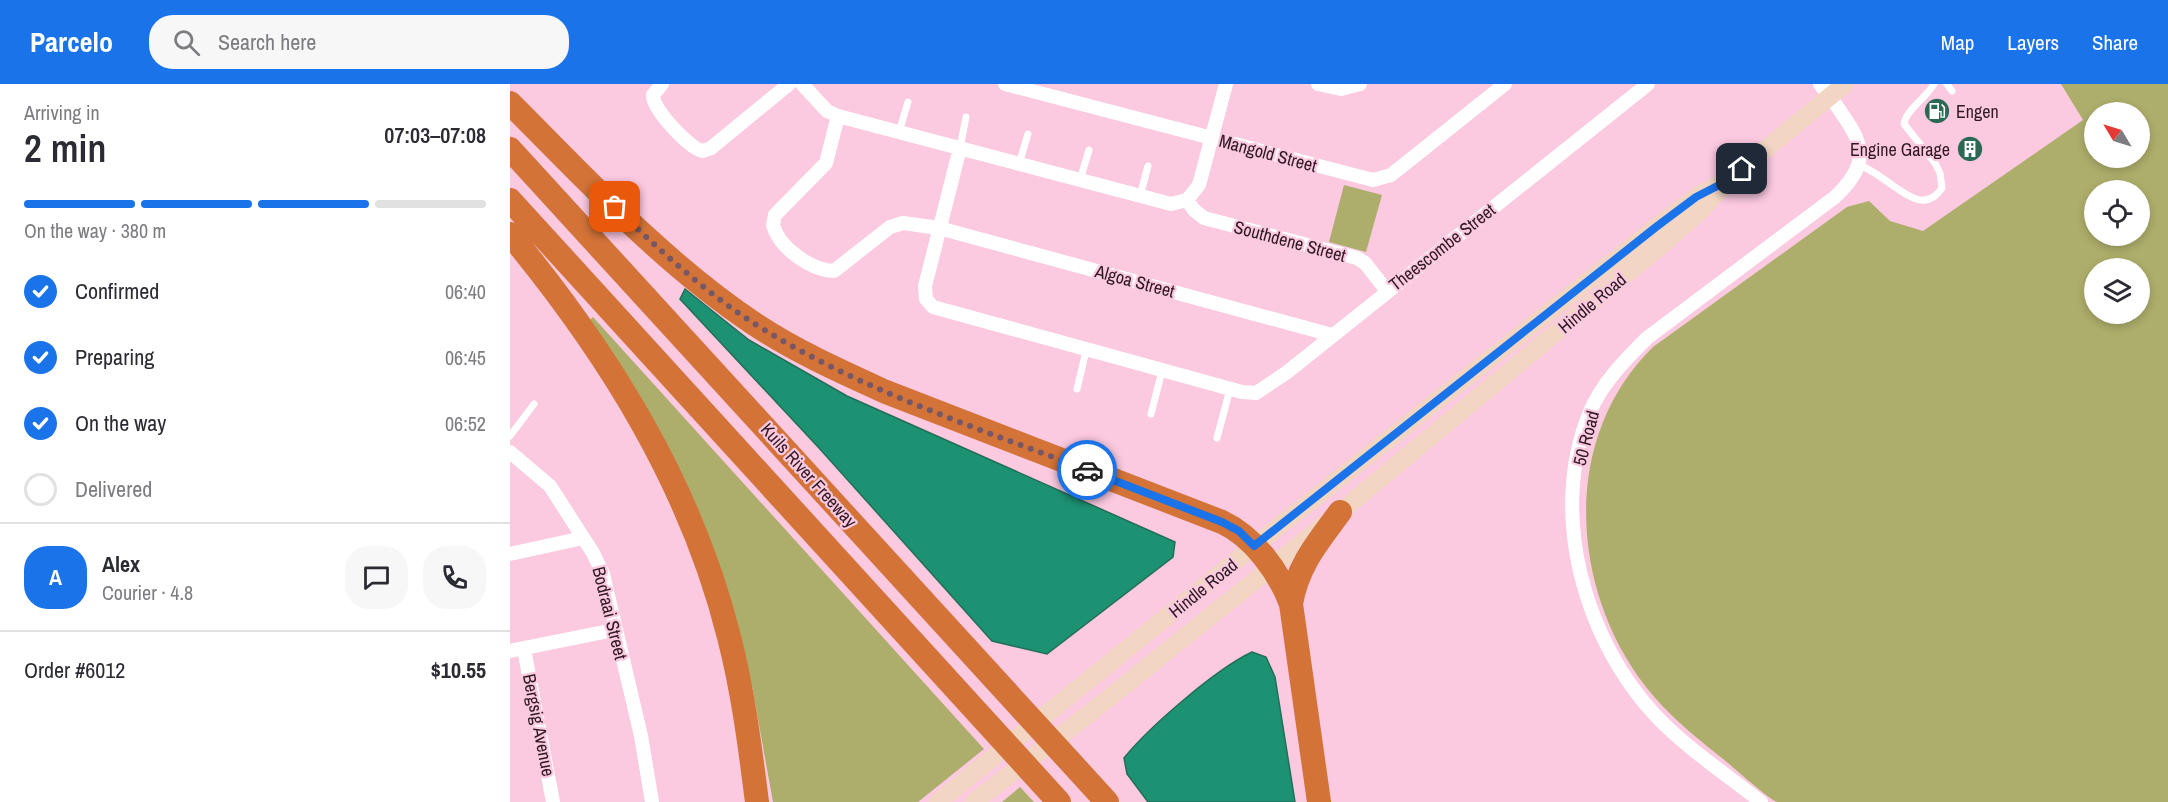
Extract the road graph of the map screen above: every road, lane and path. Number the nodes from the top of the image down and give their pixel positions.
1 (662, 84) edge
2 (789, 84) edge
3 (802, 84) edge
4 (1005, 84) edge
5 (1226, 84) edge
6 (1318, 84) edge
7 (1360, 84) edge
8 (1505, 84) edge
9 (1648, 84) edge
10 (1845, 84) edge
11 (1934, 84) edge
12 (1947, 84) edge
13 (1825, 90) edge
14 (1952, 91) dead end
15 (908, 102) dead end
16 (510, 103) edge
17 (838, 116) junction
18 (966, 117) dead end
19 (899, 132) junction
20 (1028, 134) dead end
21 (1211, 138) junction
22 (960, 148) junction
23 (510, 149) edge
24 (1089, 150) dead end
25 (1019, 164) junction
26 (1860, 165) junction
27 (1148, 166) dead end
28 (1080, 180) junction
29 (1727, 181) junction
30 (1140, 196) junction
31 (510, 200) edge
32 (1187, 200) junction
33 (939, 228) junction
34 (510, 234) edge
35 (1387, 291) junction
36 (1332, 335) junction
37 (1086, 351) junction
38 (1162, 371) junction
39 (1230, 388) junction
40 (1077, 389) dead end
41 (534, 404) dead end
42 (1151, 414) dead end
43 (510, 436) edge
44 (1217, 438) dead end
45 (510, 452) edge
46 (1340, 512) junction
47 (583, 538) junction
48 (1254, 546) junction
49 (510, 554) edge
50 (1270, 567) junction
51 (1291, 604) junction
52 (614, 630) junction
53 (524, 649) junction
54 (510, 651) edge
55 (981, 797) edge
56 (553, 802) edge
57 (652, 802) edge
58 (757, 802) edge
59 (938, 802) edge
60 (1059, 802) edge
61 (1107, 802) edge
62 (1319, 802) edge
63 (1761, 802) edge

1 - 2 street
3 - 17 street
4 - 21 street, Mangold Street
5 - 21 street
6 - 7 street
8 - 21 street, Mangold Street
9 - 35 street, Theescombe Street
10 - 13 main road, Hindle Road
11 - 26 lane
12 - 14 lane
13 - 26 street
13 - 29 main road, Hindle Road
15 - 19 lane
16 - 48 highway
17 - 19 street
17 - 33 street, Algoa Street
18 - 22 lane
19 - 22 street
20 - 25 lane
21 - 32 street
22 - 25 street
22 - 33 street, Theescombe Street
23 - 61 highway, Kuils River Freeway
24 - 28 lane
25 - 28 street
26 - 63 street, 50 Road
27 - 30 lane
28 - 30 street
29 - 46 main road, Hindle Road
29 - 48 main road, Hindle Road
30 - 32 street
31 - 60 highway, Kuils River Freeway
32 - 35 street, Southdene Street
33 - 36 street, Algoa Street
33 - 37 street, Theescombe Street
34 - 58 highway
35 - 36 street, Theescombe Street
36 - 39 street, Theescombe Street
37 - 38 street, Theescombe Street
37 - 40 lane
38 - 39 street, Theescombe Street
38 - 42 lane
39 - 44 lane
41 - 43 lane
45 - 47 street, Bodraai Street
46 - 50 main road, Hindle Road
46 - 51 highway
47 - 49 street
47 - 52 street, Bodraai Street
48 - 50 highway
48 - 59 main road, Hindle Road
50 - 51 highway
50 - 55 main road, Hindle Road
51 - 62 highway
52 - 53 street
52 - 57 street, Bodraai Street
53 - 54 street
53 - 56 street, Bergsig Avenue

